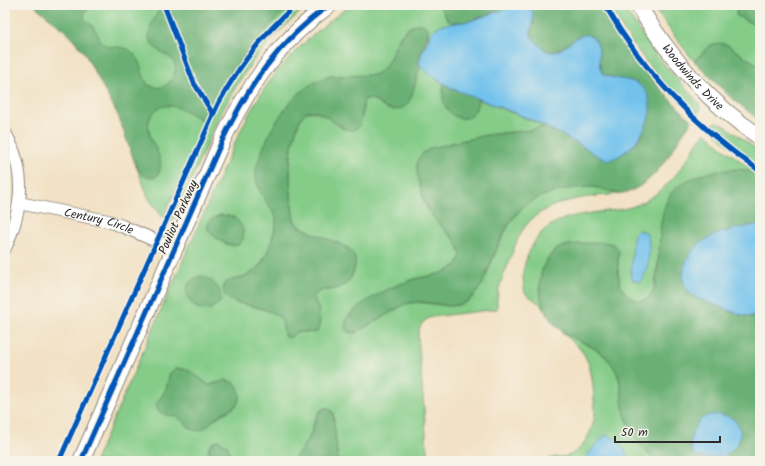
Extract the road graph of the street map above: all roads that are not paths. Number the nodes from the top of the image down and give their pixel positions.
1 (329, 5) edge
2 (638, 5) edge
3 (5, 133) edge
4 (760, 137) edge
5 (19, 203) junction
6 (5, 248) edge
7 (175, 249) junction
8 (81, 461) edge

1 - 7 street, Pouliot Parkway
2 - 4 street, Woodwinds Drive
3 - 5 street
5 - 6 street
5 - 7 street, Century Circle
7 - 8 street, Pouliot Parkway

